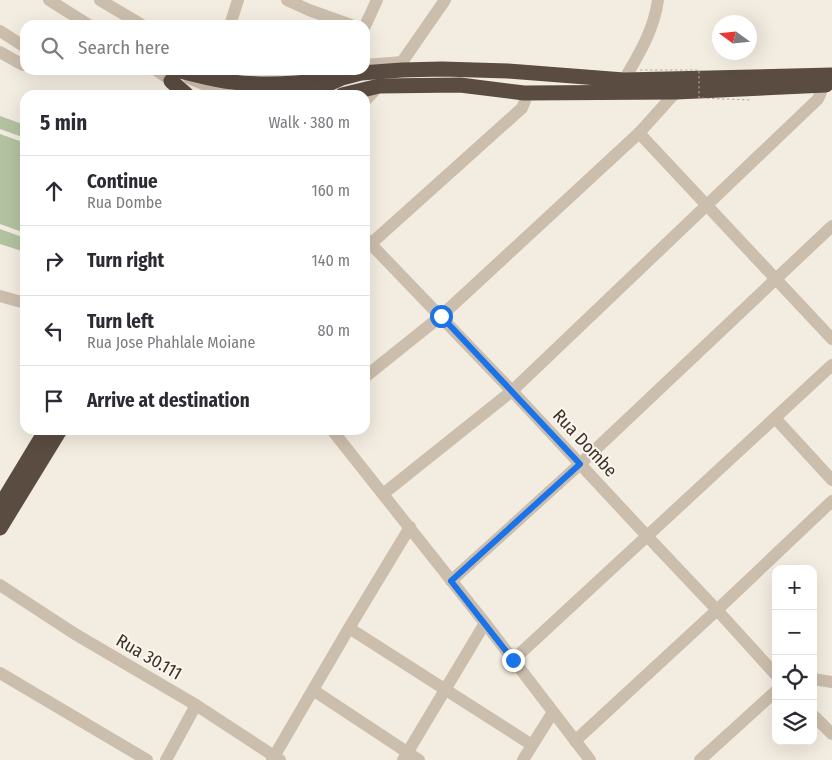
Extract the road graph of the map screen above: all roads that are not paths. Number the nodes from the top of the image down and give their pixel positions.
1 (49, 0) edge
2 (100, 0) edge
3 (238, 0) edge
4 (287, 0) edge
5 (377, 0) edge
6 (445, 0) edge
7 (658, 0) edge
8 (311, 5) edge
9 (72, 20) edge
10 (134, 20) edge
11 (232, 20) edge
12 (341, 20) edge
13 (368, 20) edge
14 (0, 32) edge
15 (20, 44) edge
16 (0, 52) edge
17 (20, 63) edge
18 (370, 66) edge
19 (402, 66) junction
20 (370, 71) edge
21 (174, 75) edge
22 (174, 75) edge
23 (177, 75) edge
24 (180, 75) edge
25 (353, 75) edge
26 (342, 78) junction
27 (624, 80) junction
28 (828, 81) edge
29 (379, 86) junction
30 (184, 90) edge
31 (187, 90) edge
32 (217, 90) edge
33 (316, 90) edge
34 (363, 90) edge
35 (676, 92) junction
36 (524, 93) junction
37 (370, 96) edge
38 (639, 132) junction
39 (706, 206) junction
40 (832, 226) edge
41 (370, 241) edge
42 (370, 247) edge
43 (776, 280) junction
44 (0, 296) edge
45 (20, 302) edge
46 (441, 316) junction
47 (832, 339) edge
48 (832, 365) edge
49 (370, 373) edge
50 (512, 391) junction
51 (775, 418) junction
52 (43, 435) edge
53 (57, 435) edge
54 (336, 435) edge
55 (580, 464) junction
56 (832, 480) edge
57 (383, 494) junction
58 (832, 501) edge
59 (0, 506) edge
60 (410, 527) junction
61 (0, 528) edge
62 (647, 536) junction
63 (451, 581) junction
64 (0, 586) edge
65 (717, 610) junction
66 (485, 623) junction
67 (349, 628) junction
68 (513, 660) junction
69 (772, 671) edge
70 (0, 673) edge
71 (817, 680) edge
72 (832, 682) edge
73 (313, 690) junction
74 (445, 690) junction
75 (772, 695) edge
76 (196, 705) junction
77 (553, 712) junction
78 (817, 719) edge
79 (832, 734) edge
80 (575, 741) junction
81 (532, 745) junction
82 (405, 756) edge
83 (276, 759) edge
84 (147, 760) edge
85 (166, 760) edge
86 (420, 760) edge
87 (523, 760) edge
88 (590, 760) edge
89 (700, 760) edge

1 - 9 street
2 - 10 street
3 - 11 street
4 - 8 street
5 - 13 street
6 - 19 street
7 - 27 street
8 - 12 street
14 - 15 street
16 - 17 street
18 - 19 street
19 - 20 highway
19 - 27 highway
21 - 30 highway
22 - 31 street
23 - 32 street
24 - 26 highway
25 - 26 highway
26 - 33 highway
27 - 28 highway
28 - 35 highway
28 - 39 street
29 - 34 highway
29 - 36 highway
29 - 37 street
35 - 36 highway
35 - 38 street
36 - 41 street
38 - 39 street
38 - 46 street
39 - 43 street
39 - 50 street
40 - 43 street
42 - 46 street, Rua Dombe
43 - 47 street
43 - 55 street
44 - 45 street
46 - 49 street
46 - 50 street, Rua Dombe
48 - 51 street
50 - 55 street, Rua Dombe
50 - 57 street
51 - 56 street
51 - 62 street
52 - 59 highway
53 - 61 highway
54 - 57 street
55 - 62 street, Rua Dombe
55 - 63 street
57 - 60 street
58 - 65 street
60 - 63 street
60 - 67 street
62 - 65 street, Rua Dombe
62 - 68 street
63 - 66 street
64 - 76 street, Rua 30.111
65 - 69 street, Rua Dombe
65 - 80 street
66 - 68 street
66 - 74 street
67 - 73 street
67 - 74 street
68 - 77 street
70 - 84 street
71 - 72 street
73 - 82 street
73 - 83 street
74 - 81 street
74 - 82 street
75 - 89 street
76 - 83 street, Rua 30.111
76 - 85 street
77 - 80 street
77 - 81 street
78 - 79 street
80 - 88 street
81 - 87 street
82 - 86 street

